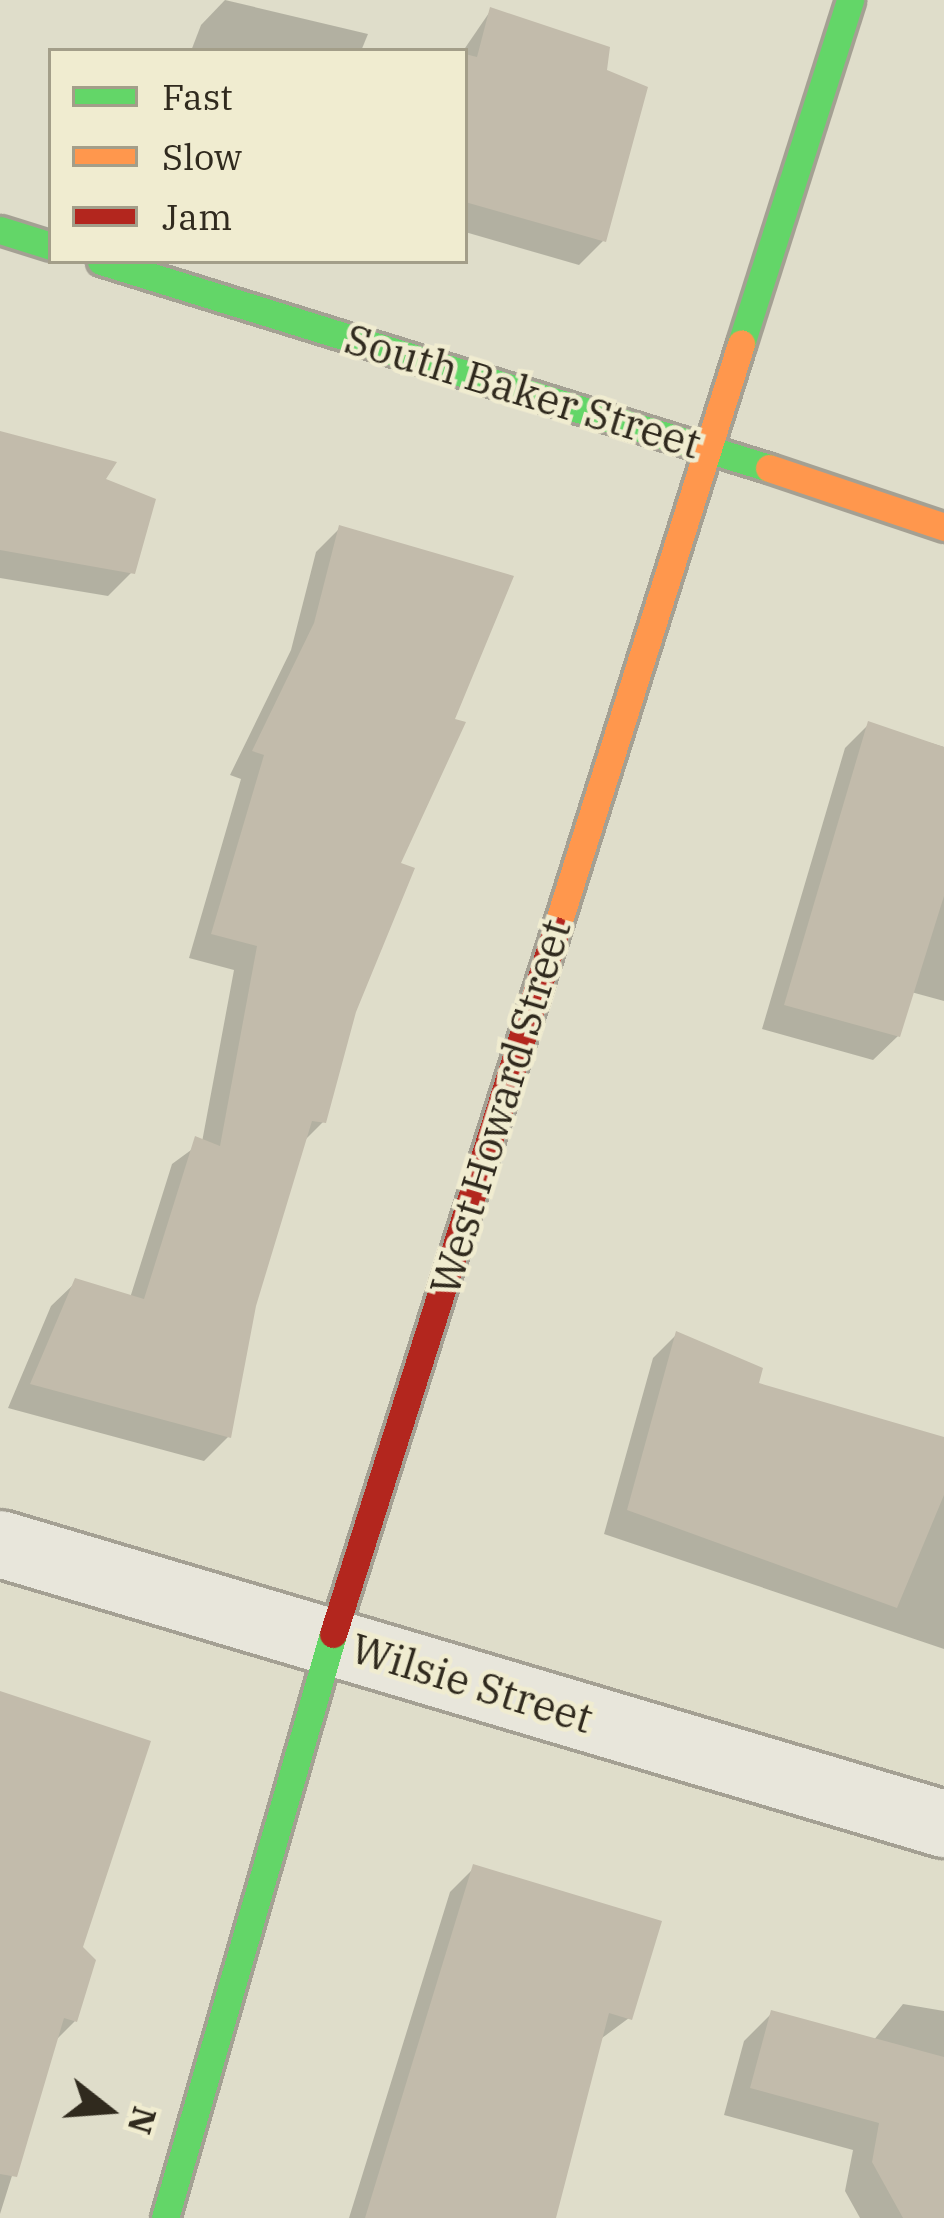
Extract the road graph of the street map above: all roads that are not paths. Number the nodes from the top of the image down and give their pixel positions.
1 (850, 0) edge
2 (0, 230) edge
3 (48, 245) edge
4 (111, 264) edge
5 (704, 447) junction
6 (944, 527) edge
7 (0, 1544) edge
8 (332, 1641) junction
9 (944, 1824) edge
10 (165, 2218) edge

1 - 5 street, West Howard Street
2 - 3 street
4 - 5 street, South Baker Street
5 - 6 street, South Baker Street
5 - 8 street, West Howard Street
7 - 8 street, Wilsie Street
8 - 9 street, Wilsie Street
8 - 10 street, West Howard Street

